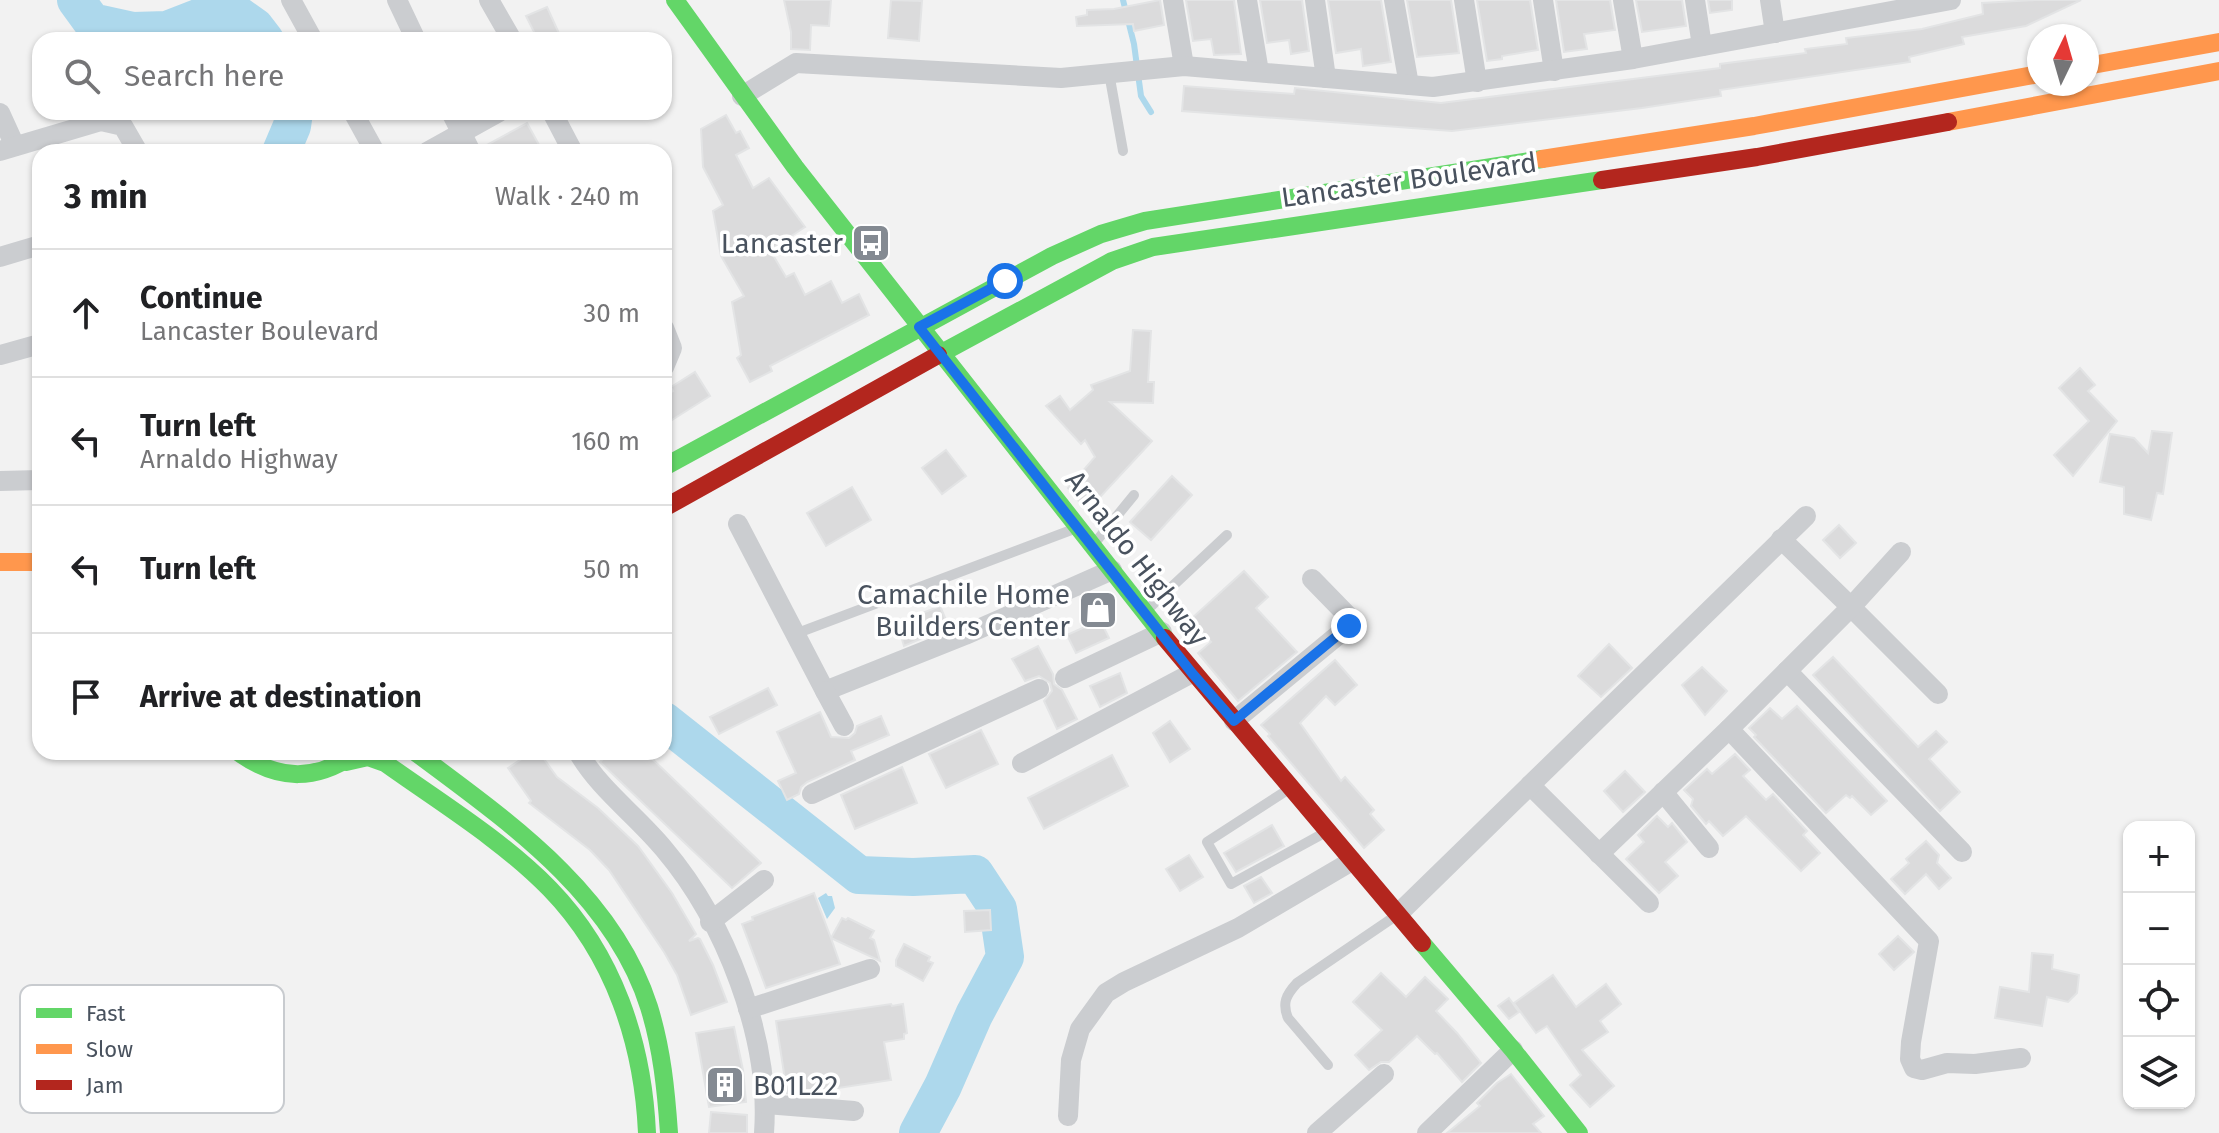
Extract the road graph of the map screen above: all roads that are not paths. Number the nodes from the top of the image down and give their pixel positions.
1 (291, 0) edge
2 (397, 0) edge
3 (489, 0) edge
4 (675, 0) edge
5 (1173, 0) edge
6 (1247, 0) edge
7 (1315, 0) edge
8 (1394, 0) edge
9 (1464, 0) edge
10 (1543, 0) edge
11 (1623, 0) edge
12 (1695, 0) edge
13 (1770, 0) edge
14 (1951, 0) edge
15 (1921, 3) edge
16 (1842, 10) edge
17 (309, 32) edge
18 (412, 32) edge
19 (507, 32) edge
20 (1775, 33) junction
21 (2219, 42) edge
22 (1702, 46) junction
23 (1633, 59) junction
24 (2099, 64) edge
25 (1184, 66) junction
26 (1554, 71) junction
27 (2219, 71) edge
28 (1259, 72) junction
29 (1109, 73) junction
30 (2027, 76) edge
31 (1326, 78) junction
32 (1477, 82) junction
33 (1409, 85) junction
34 (742, 96) junction
35 (0, 113) edge
36 (357, 120) edge
37 (455, 120) edge
38 (490, 120) edge
39 (556, 120) edge
40 (466, 143) edge
41 (133, 144) edge
42 (371, 144) edge
43 (569, 144) edge
44 (7, 148) edge
45 (1123, 151) dead end
46 (32, 247) edge
47 (0, 257) edge
48 (919, 327) junction
49 (32, 346) edge
50 (0, 355) edge
51 (941, 355) junction
52 (672, 463) edge
53 (32, 480) edge
54 (0, 481) edge
55 (1134, 495) dead end
56 (672, 504) edge
57 (1806, 516) dead end
58 (738, 524) dead end
59 (1078, 528) junction
60 (1227, 535) dead end
61 (1781, 539) junction
62 (1092, 546) junction
63 (1901, 552) dead end
64 (0, 562) edge
65 (32, 562) edge
66 (1112, 570) junction
67 (1312, 579) dead end
68 (1851, 607) junction
69 (1146, 612) junction
70 (1162, 632) junction
71 (795, 634) junction
72 (1787, 671) junction
73 (1192, 673) junction
74 (1065, 678) dead end
75 (1039, 689) dead end
76 (825, 691) junction
77 (1938, 694) dead end
78 (1234, 721) junction
79 (844, 726) dead end
80 (1729, 729) junction
81 (247, 760) edge
82 (346, 760) edge
83 (376, 760) edge
84 (426, 760) edge
85 (583, 760) edge
86 (1022, 763) dead end
87 (1530, 785) junction
88 (1291, 788) junction
89 (1663, 792) junction
90 (812, 794) dead end
91 (1326, 832) junction
92 (1709, 848) dead end
93 (1962, 852) dead end
94 (1599, 854) junction
95 (1352, 861) junction
96 (764, 880) dead end
97 (1649, 903) dead end
98 (1398, 914) junction
99 (710, 922) junction
100 (870, 969) dead end
101 (748, 1009) junction
102 (1513, 1050) junction
103 (2021, 1058) dead end
104 (1328, 1065) dead end
105 (1384, 1074) dead end
106 (766, 1104) junction
107 (854, 1111) dead end
108 (1068, 1116) dead end
109 (647, 1133) edge
110 (669, 1133) edge
111 (764, 1133) edge
112 (1317, 1133) edge
113 (1427, 1133) edge
114 (1579, 1133) edge

1 - 17 street
2 - 18 street
3 - 19 street
4 - 34 main road, Arnaldo Highway
5 - 25 street
6 - 28 street
7 - 31 street
8 - 33 street
9 - 32 street
10 - 26 street
11 - 23 street
12 - 22 street
13 - 20 street
14 - 15 street
15 - 16 street
16 - 20 street
20 - 22 street
21 - 24 main road
22 - 23 street
23 - 26 street
25 - 28 street
25 - 29 street
26 - 32 street
27 - 51 main road, Lancaster Boulevard
28 - 31 street
29 - 34 street
29 - 45 lane
30 - 48 main road, Lancaster Boulevard
31 - 33 street
32 - 33 street
34 - 48 main road, Arnaldo Highway
35 - 44 street
36 - 42 street
37 - 40 street
38 - 40 street
39 - 43 street
41 - 44 street
46 - 47 street
48 - 51 main road, Arnaldo Highway
48 - 52 main road, Lancaster Boulevard
49 - 50 street
51 - 56 main road, Lancaster Boulevard
51 - 59 main road, Arnaldo Highway
53 - 54 street
55 - 62 lane
57 - 61 street
58 - 71 street
59 - 62 main road, Arnaldo Highway
59 - 71 lane
60 - 69 lane
61 - 68 street
61 - 87 street
62 - 66 main road, Arnaldo Highway
63 - 68 street
64 - 65 main road
66 - 69 main road, Arnaldo Highway
66 - 76 street
67 - 78 street
68 - 72 street
68 - 77 street
69 - 70 main road, Arnaldo Highway
70 - 73 main road, Arnaldo Highway
70 - 74 street
71 - 76 street
72 - 80 street
72 - 93 street
73 - 78 main road, Arnaldo Highway
73 - 86 street
75 - 90 street
76 - 79 street
78 - 88 main road, Arnaldo Highway
80 - 89 street
80 - 103 street
81 - 82 main road
83 - 109 main road
84 - 110 main road
85 - 99 street
87 - 94 street
87 - 98 street
88 - 91 main road, Arnaldo Highway
88 - 91 lane
89 - 92 street
89 - 94 street
91 - 95 main road, Arnaldo Highway
94 - 97 street
95 - 98 main road, Arnaldo Highway
95 - 108 street
96 - 99 street
98 - 102 main road, Arnaldo Highway
98 - 104 lane
99 - 101 street
100 - 101 street
101 - 106 street
102 - 113 street
102 - 114 main road, Arnaldo Highway
105 - 112 street
106 - 107 street
106 - 111 street

